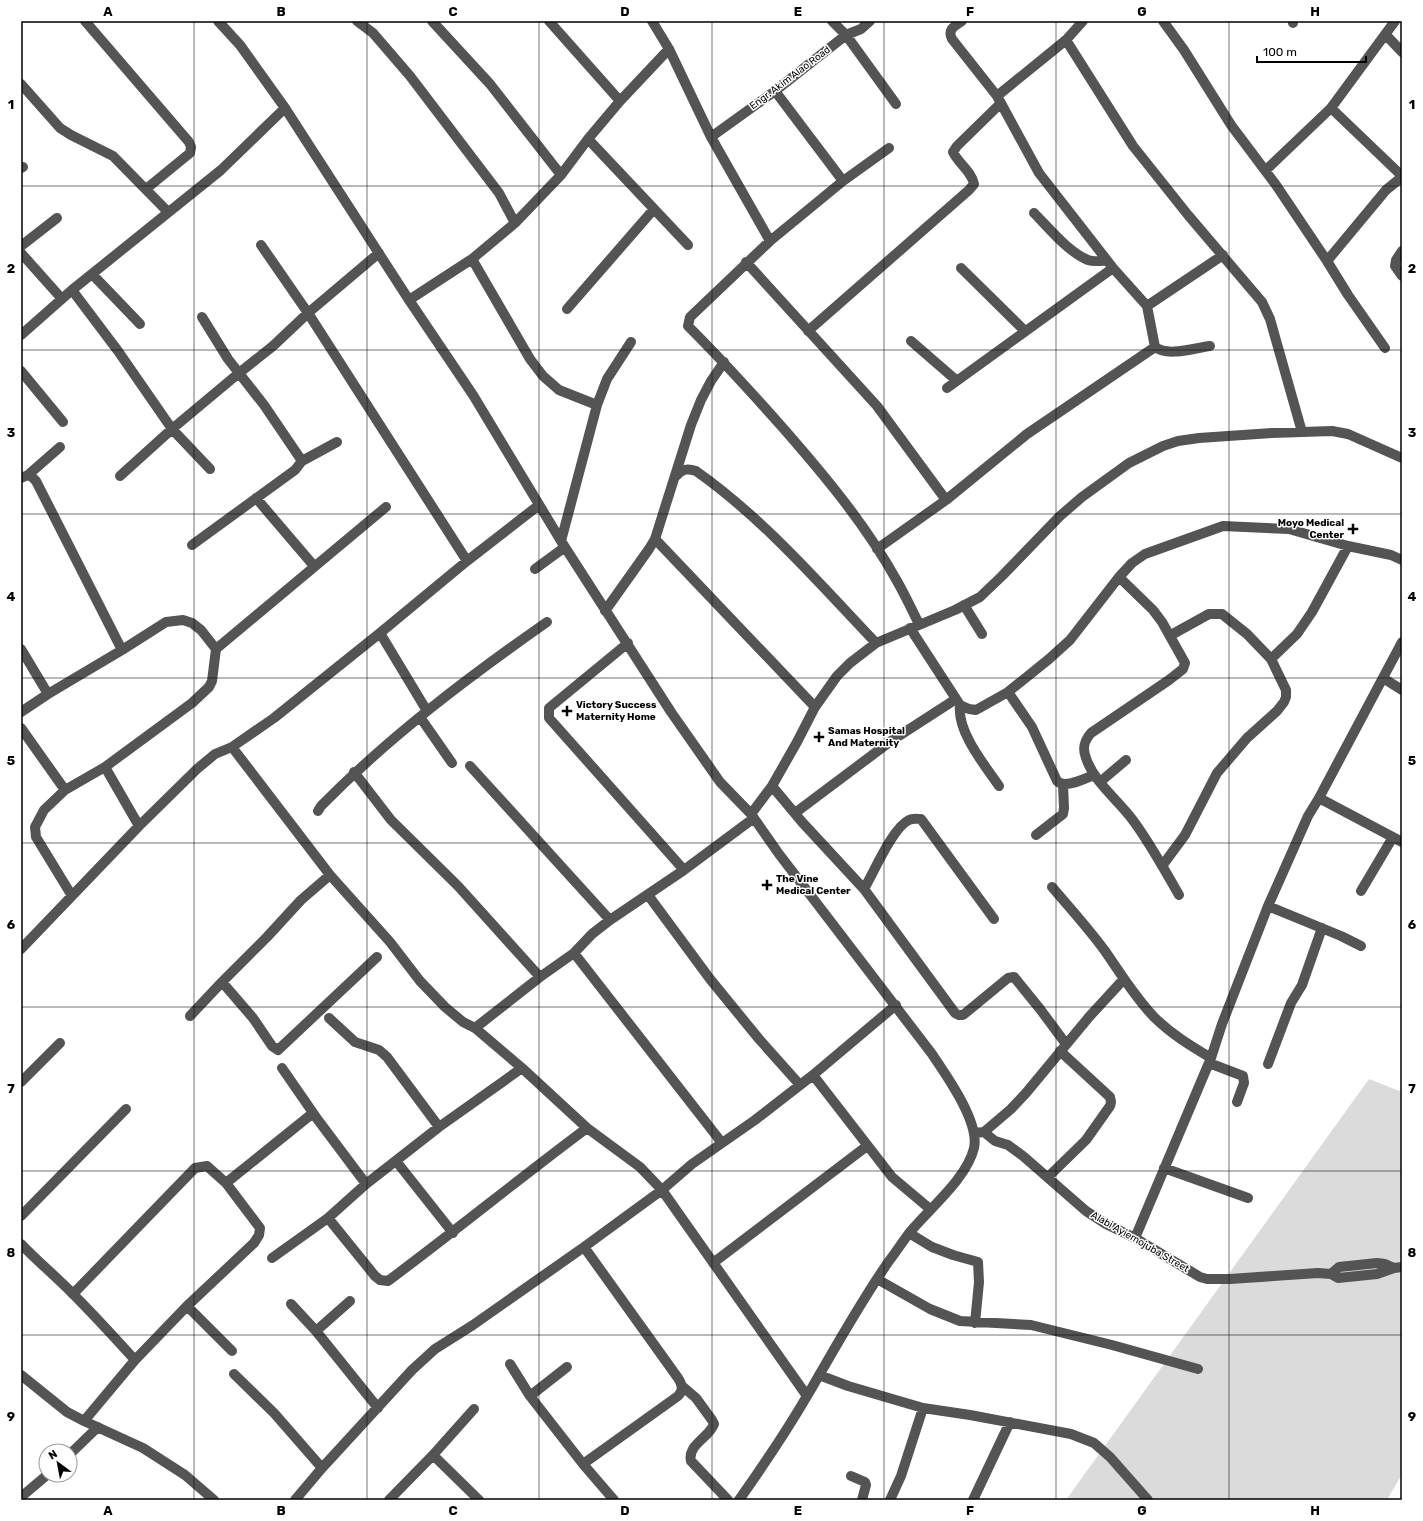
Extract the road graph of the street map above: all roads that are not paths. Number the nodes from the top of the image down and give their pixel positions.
1 (85, 21) edge
2 (218, 21) edge
3 (357, 21) edge
4 (432, 21) edge
5 (549, 21) edge
6 (652, 21) edge
7 (832, 21) edge
8 (870, 21) edge
9 (962, 21) edge
10 (1083, 21) edge
11 (1163, 21) edge
12 (1396, 21) edge
13 (846, 35) junction
14 (1386, 35) junction
15 (1066, 40) junction
16 (669, 49) junction
17 (1402, 52) edge
18 (21, 84) edge
19 (775, 91) junction
20 (620, 100) junction
21 (999, 100) junction
22 (896, 104) dead end
23 (285, 108) junction
24 (1331, 108) junction
25 (711, 137) junction
26 (588, 139) junction
27 (890, 148) dead end
28 (1266, 170) junction
29 (561, 175) junction
30 (1402, 176) edge
31 (843, 181) junction
32 (146, 189) junction
33 (654, 209) junction
34 (168, 212) junction
35 (1034, 213) dead end
36 (57, 218) dead end
37 (515, 223) junction
38 (770, 242) junction
39 (261, 245) dead end
40 (688, 245) dead end
41 (21, 246) edge
42 (1402, 251) edge
43 (21, 253) edge
44 (379, 253) junction
45 (1223, 255) junction
46 (472, 259) junction
47 (1106, 260) junction
48 (1328, 261) junction
49 (746, 262) junction
50 (961, 268) dead end
51 (1113, 268) junction
52 (92, 274) junction
53 (1402, 276) edge
54 (72, 290) junction
55 (62, 299) junction
56 (409, 300) junction
57 (1147, 306) junction
58 (567, 309) dead end
59 (308, 313) junction
60 (202, 317) dead end
61 (140, 324) dead end
62 (808, 331) junction
63 (1025, 331) junction
64 (21, 335) edge
65 (911, 341) dead end
66 (631, 342) dead end
67 (1210, 346) dead end
68 (1155, 347) junction
69 (1386, 348) dead end
70 (724, 362) junction
71 (21, 371) edge
72 (239, 372) junction
73 (956, 380) junction
74 (947, 388) dead end
75 (598, 405) junction
76 (63, 422) dead end
77 (172, 429) junction
78 (1302, 432) junction
79 (337, 442) dead end
80 (60, 447) dead end
81 (1402, 458) edge
82 (302, 461) junction
83 (210, 469) dead end
84 (24, 476) edge
85 (120, 476) dead end
86 (676, 476) junction
87 (256, 498) junction
88 (946, 500) junction
89 (539, 506) junction
90 (386, 507) dead end
91 (655, 539) junction
92 (563, 544) junction
93 (192, 545) dead end
94 (1348, 546) junction
95 (878, 549) junction
96 (1402, 560) edge
97 (467, 561) junction
98 (314, 566) junction
99 (535, 569) dead end
100 (1119, 577) junction
101 (964, 605) junction
102 (605, 611) junction
103 (548, 622) dead end
104 (915, 626) junction
105 (380, 633) junction
106 (982, 634) dead end
107 (1171, 635) junction
108 (1402, 642) edge
109 (628, 643) junction
110 (876, 643) junction
111 (21, 649) edge
112 (216, 649) junction
113 (122, 650) junction
114 (1271, 659) junction
115 (1383, 678) junction
116 (1402, 690) edge
117 (1008, 692) junction
118 (48, 694) junction
119 (958, 702) junction
120 (815, 707) junction
121 (21, 712) edge
122 (423, 714) junction
123 (21, 728) edge
124 (232, 747) junction
125 (1126, 760) dead end
126 (452, 763) dead end
127 (470, 766) dead end
128 (105, 767) junction
129 (354, 772) junction
130 (1097, 779) junction
131 (1062, 784) junction
132 (772, 786) junction
133 (999, 786) dead end
134 (65, 790) junction
135 (1319, 798) junction
136 (318, 811) dead end
137 (795, 813) junction
138 (753, 816) junction
139 (139, 826) junction
140 (1036, 835) dead end
141 (1398, 840) edge
142 (1162, 866) junction
143 (684, 870) junction
144 (330, 875) junction
145 (1052, 888) dead end
146 (864, 889) junction
147 (1361, 891) dead end
148 (648, 895) junction
149 (1179, 895) dead end
150 (72, 896) junction
151 (1268, 906) junction
152 (994, 919) dead end
153 (610, 920) junction
154 (1322, 928) junction
155 (1361, 946) dead end
156 (21, 949) edge
157 (574, 953) junction
158 (377, 957) dead end
159 (540, 977) junction
160 (1123, 980) junction
161 (222, 982) junction
162 (896, 1005) junction
163 (190, 1016) dead end
164 (329, 1018) dead end
165 (475, 1028) junction
166 (60, 1043) dead end
167 (1063, 1048) junction
168 (1210, 1061) junction
169 (1268, 1064) dead end
170 (282, 1068) dead end
171 (522, 1068) junction
172 (813, 1075) junction
173 (21, 1082) edge
174 (800, 1085) junction
175 (1237, 1102) dead end
176 (126, 1109) dead end
177 (313, 1113) junction
178 (439, 1127) junction
179 (587, 1128) junction
180 (979, 1133) junction
181 (722, 1143) junction
182 (867, 1146) junction
183 (396, 1161) junction
184 (1164, 1168) junction
185 (1048, 1177) junction
186 (226, 1183) junction
187 (366, 1184) junction
188 (662, 1190) junction
189 (1248, 1198) dead end
190 (930, 1209) junction
191 (21, 1216) edge
192 (328, 1218) junction
193 (453, 1233) junction
194 (909, 1233) junction
195 (1135, 1238) junction
196 (21, 1244) edge
197 (584, 1247) junction
198 (272, 1258) dead end
199 (713, 1263) junction
200 (1398, 1268) edge
201 (877, 1279) junction
202 (73, 1294) junction
203 (350, 1301) dead end
204 (291, 1304) dead end
205 (187, 1306) junction
206 (975, 1323) junction
207 (316, 1332) junction
208 (232, 1351) dead end
209 (135, 1360) junction
210 (510, 1364) dead end
211 (567, 1368) dead end
212 (1198, 1369) dead end
213 (234, 1374) dead end
214 (21, 1375) edge
215 (819, 1375) junction
216 (682, 1386) junction
217 (530, 1396) junction
218 (807, 1396) junction
219 (378, 1408) junction
220 (923, 1408) junction
221 (474, 1409) dead end
222 (84, 1421) junction
223 (1010, 1422) junction
224 (98, 1427) junction
225 (78, 1446) edge
226 (433, 1455) junction
227 (583, 1464) junction
228 (322, 1468) junction
229 (851, 1476) dead end
230 (38, 1483) edge
231 (21, 1497) edge
232 (214, 1500) edge
233 (295, 1500) edge
234 (389, 1500) edge
235 (479, 1500) edge
236 (614, 1500) edge
237 (728, 1500) edge
238 (739, 1500) edge
239 (862, 1500) edge
240 (890, 1500) edge
241 (973, 1500) edge
242 (1148, 1500) edge

1 - 32 street
2 - 23 street
3 - 37 street
4 - 29 street
5 - 20 street
6 - 16 street
7 - 13 street
8 - 13 street, Engr. Akim Alao Road
9 - 21 street
10 - 15 street
11 - 28 street
12 - 14 street
13 - 19 street, Engr. Akim Alao Road
13 - 22 street
14 - 17 street
14 - 24 street
15 - 21 street
15 - 45 street
16 - 20 street
16 - 25 street
18 - 32 street
19 - 25 street, Engr. Akim Alao Road
19 - 31 street
20 - 26 street
21 - 47 street
21 - 62 street
23 - 34 street
23 - 44 street
24 - 28 street
24 - 30 street
25 - 38 street
26 - 29 street
26 - 33 street
27 - 31 street
28 - 48 street
29 - 37 street
30 - 48 street
31 - 38 street
32 - 34 street
33 - 40 street
33 - 58 street
34 - 52 street
35 - 47 street
36 - 41 street
37 - 46 street
38 - 49 street
39 - 59 street
42 - 53 street
43 - 55 street
44 - 56 street
44 - 59 street
45 - 57 street
45 - 78 street
46 - 56 street
46 - 75 street
47 - 51 street
48 - 69 street
49 - 62 street
49 - 70 street
50 - 63 street
51 - 57 street
51 - 63 street
52 - 54 street
52 - 61 street
54 - 55 street
54 - 77 street
55 - 64 street
56 - 89 street
57 - 68 street
59 - 72 street
59 - 97 street
60 - 72 street
62 - 88 street
63 - 73 street
65 - 73 street
66 - 75 street
67 - 68 street
68 - 88 street
70 - 86 street
70 - 95 street
71 - 76 street
72 - 77 street
72 - 82 street
73 - 74 street
75 - 92 street
77 - 83 street
77 - 85 street
78 - 81 street
78 - 101 street
79 - 82 street
80 - 84 street
82 - 87 street
84 - 113 street
86 - 91 street
86 - 110 street
87 - 93 street
87 - 98 street
88 - 95 street
89 - 92 street
89 - 97 street
90 - 98 street
91 - 102 street
91 - 120 street
92 - 99 street
92 - 102 street
94 - 96 street
94 - 100 street
94 - 114 street
95 - 104 street
97 - 105 street
98 - 112 street
100 - 107 street
100 - 117 street
101 - 104 street
101 - 106 street
102 - 109 street
103 - 122 street
104 - 110 street
104 - 119 street
105 - 122 street
105 - 124 street
107 - 114 street
107 - 130 street
108 - 115 street
109 - 138 street
109 - 143 street
110 - 120 street
111 - 118 street
112 - 113 street
112 - 128 street
113 - 118 street
114 - 142 street
115 - 116 street
115 - 135 street
117 - 119 street
117 - 131 street
118 - 121 street
119 - 133 street
119 - 137 street
120 - 132 street
122 - 126 street
122 - 129 street
123 - 134 street
124 - 139 street
124 - 144 street
125 - 130 street
127 - 153 street
128 - 134 street
128 - 139 street
129 - 136 street
129 - 159 street
130 - 131 street
130 - 142 street
131 - 140 street
132 - 137 street
132 - 138 street
134 - 150 street
135 - 141 street
135 - 151 street
137 - 146 street
138 - 143 street
138 - 162 street
139 - 150 street
141 - 147 street
142 - 149 street
143 - 148 street
144 - 161 street
144 - 165 street
145 - 160 street
146 - 152 street
146 - 167 street
148 - 153 street
148 - 174 street
150 - 156 street
151 - 154 street
151 - 168 street
153 - 157 street
154 - 155 street
154 - 169 street
157 - 159 street
157 - 181 street
158 - 161 street
159 - 165 street
160 - 167 street
160 - 168 street
161 - 163 street
162 - 172 street
162 - 180 street
164 - 178 street
165 - 171 street
166 - 173 street
167 - 180 street
167 - 185 street
168 - 175 street
168 - 184 street
170 - 177 street
171 - 178 street
171 - 179 street
172 - 174 street
172 - 182 street
174 - 181 street
176 - 191 street
177 - 186 street
177 - 187 street
178 - 183 street
179 - 188 street
179 - 193 street
180 - 185 street, Alabi Ayiemojuba Street
180 - 190 street
181 - 188 street
182 - 190 street
182 - 199 street
183 - 187 street
183 - 193 street
184 - 189 street
184 - 195 street
185 - 195 street, Alabi Ayiemojuba Street
186 - 202 street
186 - 205 street
187 - 192 street
188 - 197 street
188 - 199 street
190 - 194 street
192 - 193 street
192 - 198 street
194 - 201 street
194 - 206 street
195 - 200 street, Alabi Ayiemojuba Street
196 - 202 street
197 - 216 street
197 - 219 street
199 - 218 street
201 - 206 street
201 - 215 street
202 - 209 street
203 - 207 street
204 - 207 street
205 - 208 street
205 - 209 street
206 - 212 street
207 - 219 street
209 - 222 street
210 - 217 street
211 - 217 street
213 - 228 street
214 - 222 street
215 - 218 street
215 - 220 street
216 - 227 street
216 - 237 street
217 - 227 street
218 - 238 street
219 - 228 street
220 - 223 street
220 - 240 street
221 - 226 street
222 - 224 street
223 - 241 street
223 - 242 street
224 - 225 street
224 - 232 street
226 - 234 street
226 - 235 street
227 - 236 street
228 - 233 street
229 - 239 street
230 - 231 street

